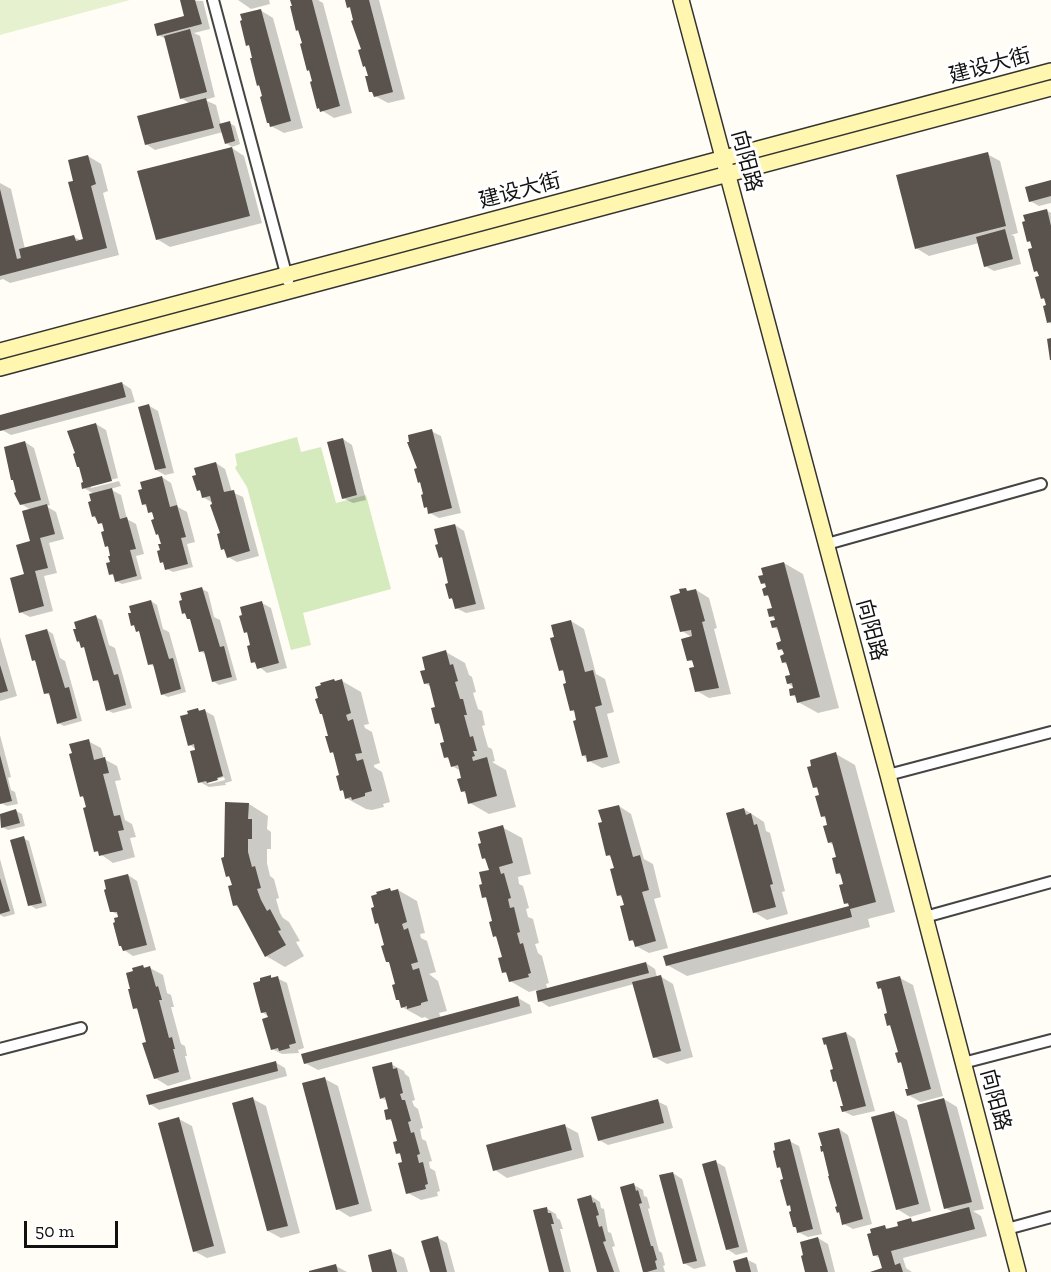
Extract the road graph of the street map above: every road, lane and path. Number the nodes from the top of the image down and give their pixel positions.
1 (213, 0) edge
2 (681, 0) edge
3 (1051, 71) edge
4 (1051, 88) edge
5 (723, 158) junction
6 (728, 174) junction
7 (286, 275) junction
8 (290, 290) junction
9 (0, 351) edge
10 (0, 368) edge
11 (1041, 484) dead end
12 (827, 544) junction
13 (1051, 732) edge
14 (888, 775) junction
15 (1051, 882) edge
16 (925, 917) junction
17 (81, 1028) dead end
18 (1051, 1040) edge
19 (0, 1049) edge
20 (963, 1063) junction
21 (1051, 1217) edge
22 (1006, 1229) junction
23 (1018, 1272) edge

1 - 7 street
2 - 5 main road, 向阳路
3 - 5 main road, 建设大街
4 - 6 main road, 建设大街
5 - 6 main road, 向阳路
5 - 7 main road, 建设大街
6 - 8 main road, 建设大街
6 - 12 main road, 向阳路
7 - 8 street
7 - 9 main road, 建设大街
8 - 10 main road, 建设大街
11 - 12 street
12 - 14 main road, 向阳路
13 - 14 street
14 - 16 main road, 向阳路
15 - 16 street
16 - 20 main road, 向阳路
17 - 19 street
18 - 20 street
20 - 22 main road, 向阳路
21 - 22 street
22 - 23 main road, 向阳路

